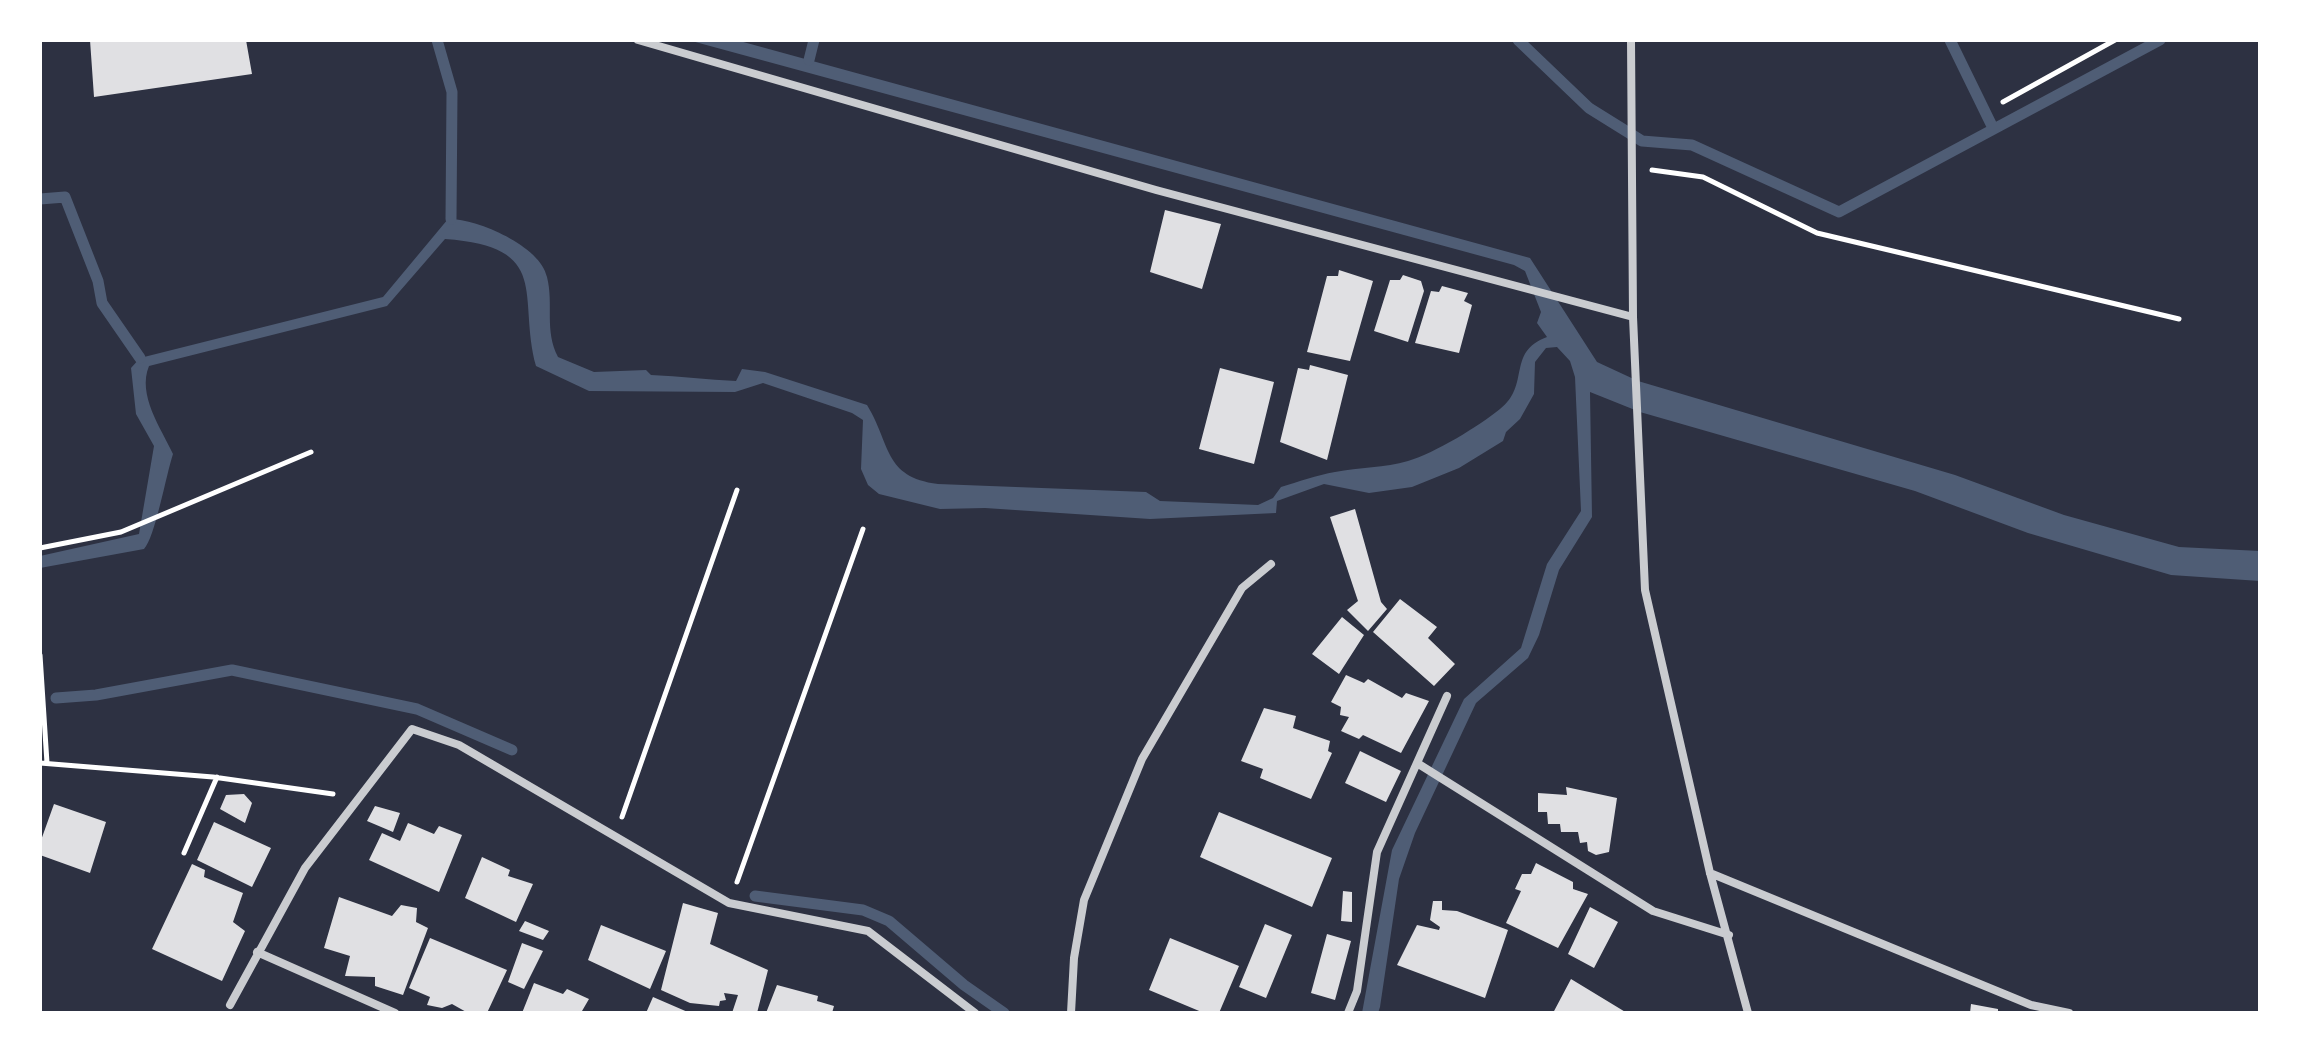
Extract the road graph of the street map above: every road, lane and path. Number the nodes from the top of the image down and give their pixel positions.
1 (638, 40) edge
2 (1631, 40) edge
3 (2115, 40) edge
4 (2003, 102) dead end
5 (1630, 180) junction
6 (1633, 317) junction
7 (2179, 319) dead end
8 (311, 452) dead end
9 (737, 490) dead end
10 (863, 529) dead end
11 (40, 548) edge
12 (1271, 564) dead end
13 (40, 655) edge
14 (1447, 696) dead end
15 (44, 763) edge
16 (1417, 763) junction
17 (217, 777) junction
18 (361, 798) junction
19 (615, 837) junction
20 (184, 853) dead end
21 (1710, 873) junction
22 (729, 903) junction
23 (1729, 935) junction
24 (257, 952) junction
25 (230, 1005) dead end
26 (395, 1013) edge
27 (975, 1013) edge
28 (1071, 1013) edge
29 (1348, 1013) edge
30 (1748, 1013) edge
31 (2069, 1013) edge

1 - 6 street
2 - 5 street
3 - 4 path
5 - 6 street
5 - 7 path
6 - 21 street
8 - 11 path
9 - 19 path
10 - 22 path
12 - 28 street
13 - 15 path
14 - 16 street
15 - 17 path
16 - 23 street
16 - 29 street
17 - 18 path
17 - 20 path
18 - 19 street
18 - 24 street
19 - 22 street
21 - 23 street
21 - 31 street
22 - 27 street
23 - 30 street
24 - 25 street
24 - 26 street

